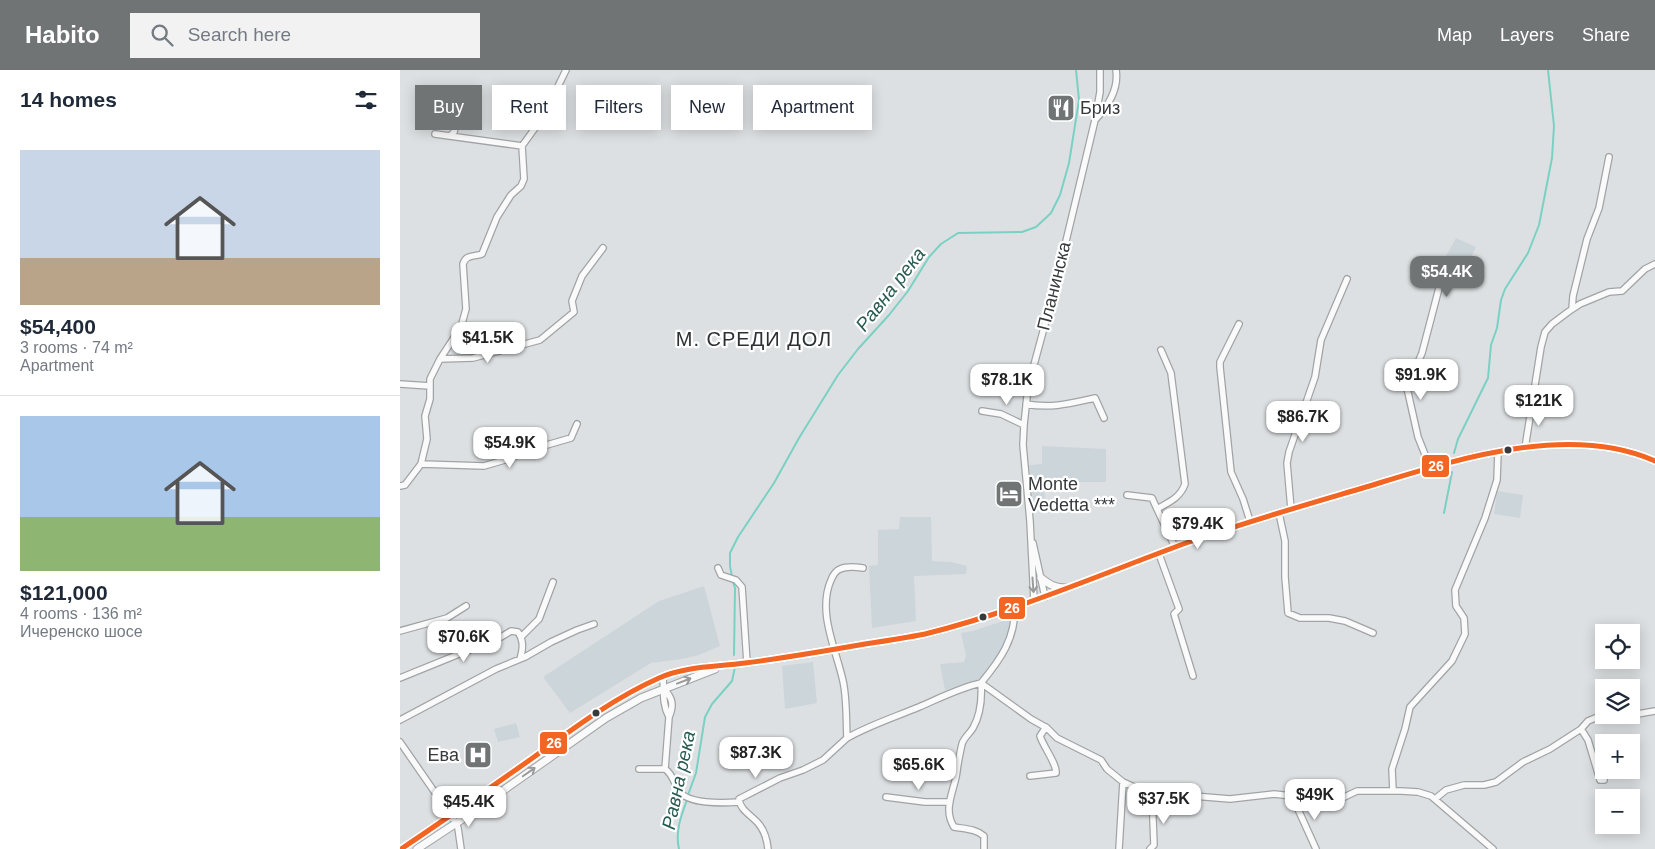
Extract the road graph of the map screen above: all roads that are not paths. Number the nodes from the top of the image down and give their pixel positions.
1 (566, 70) edge
2 (1100, 70) edge
3 (1116, 70) edge
4 (1094, 120) junction
5 (454, 130) edge
6 (435, 134) dead end
7 (451, 135) junction
8 (522, 146) junction
9 (1609, 157) dead end
10 (602, 248) dead end
11 (1431, 261) dead end
12 (1655, 264) edge
13 (1347, 279) dead end
14 (1572, 310) junction
15 (1239, 324) dead end
16 (1161, 350) dead end
17 (440, 359) junction
18 (400, 384) edge
19 (430, 386) junction
20 (1026, 404) junction
21 (982, 411) dead end
22 (1104, 418) dead end
23 (577, 424) dead end
24 (1024, 425) junction
25 (1525, 448) junction
26 (1498, 452) junction
27 (1655, 461) edge
28 (421, 464) junction
29 (1430, 467) junction
30 (400, 486) edge
31 (1127, 495) dead end
32 (1157, 509) junction
33 (1291, 509) junction
34 (1280, 513) junction
35 (1250, 521) junction
36 (1031, 534) junction
37 (1175, 547) junction
38 (1159, 554) junction
39 (718, 568) dead end
40 (863, 568) dead end
41 (1041, 578) junction
42 (553, 582) dead end
43 (1069, 588) junction
44 (1045, 597) junction
45 (1034, 601) junction
46 (466, 606) dead end
47 (1015, 607) junction
48 (594, 624) dead end
49 (400, 630) edge
50 (1374, 633) dead end
51 (521, 637) junction
52 (835, 650) junction
53 (520, 659) junction
54 (747, 663) junction
55 (724, 666) junction
56 (663, 676) junction
57 (1193, 676) dead end
58 (400, 678) edge
59 (981, 683) junction
60 (664, 689) junction
61 (1655, 711) edge
62 (400, 720) edge
63 (1046, 727) junction
64 (1581, 729) junction
65 (847, 738) junction
66 (400, 742) edge
67 (665, 769) junction
68 (639, 770) dead end
69 (1030, 776) dead end
70 (1604, 780) dead end
71 (1123, 782) junction
72 (1393, 791) junction
73 (1152, 793) junction
74 (1292, 796) junction
75 (886, 797) dead end
76 (1435, 799) junction
77 (739, 802) junction
78 (950, 802) junction
79 (451, 816) junction
80 (456, 823) junction
81 (401, 849) edge
82 (417, 849) edge
83 (461, 849) edge
84 (768, 849) edge
85 (984, 849) edge
86 (1119, 849) edge
87 (1150, 849) edge
88 (1316, 849) edge
89 (1493, 849) edge

1 - 8 street
2 - 4 street, Планинска
3 - 4 street
4 - 20 street, Планинска
5 - 7 street
6 - 7 street
7 - 8 street
8 - 17 street
9 - 14 street
10 - 17 street
11 - 29 street
12 - 14 street
13 - 33 street
14 - 25 street
15 - 35 street
16 - 32 street
17 - 19 street
18 - 19 street
19 - 28 street
20 - 22 street
20 - 24 street, Планинска
21 - 24 street
23 - 28 street
24 - 36 street, Планинска
25 - 26 street
25 - 27 street
26 - 29 street
26 - 72 street
28 - 30 street
29 - 33 street
31 - 32 street
32 - 37 street
33 - 34 street
34 - 35 street
34 - 50 street
35 - 37 street
36 - 41 street
36 -> 45 street
37 - 38 street
38 - 43 street
38 - 57 street
39 - 54 street
40 - 52 street
41 - 43 street
41 - 44 street
42 - 51 street
43 - 44 street
44 - 45 street
45 - 47 street
46 - 49 street
47 - 52 street
47 - 59 street
48 - 53 street
51 - 53 street
51 - 58 street
52 - 54 street
52 - 65 street
53 - 62 street
54 - 55 street
55 - 56 street
60 -> 55 street
56 - 60 street
56 - 79 street
59 - 63 street
59 - 65 street
59 - 78 street
60 - 67 street
80 -> 60 street
61 - 64 street
63 - 69 street
63 - 71 street
64 - 70 street
64 - 76 street
65 - 77 street
66 - 79 street
67 - 68 street
67 - 77 street
71 - 73 street
71 - 86 street
72 - 74 street
72 - 76 street
73 - 74 street
73 - 87 street
74 - 88 street
75 - 78 street
76 - 89 street
77 - 84 street
78 - 85 street
79 - 80 street
79 - 81 street
80 - 82 street
80 - 83 street

